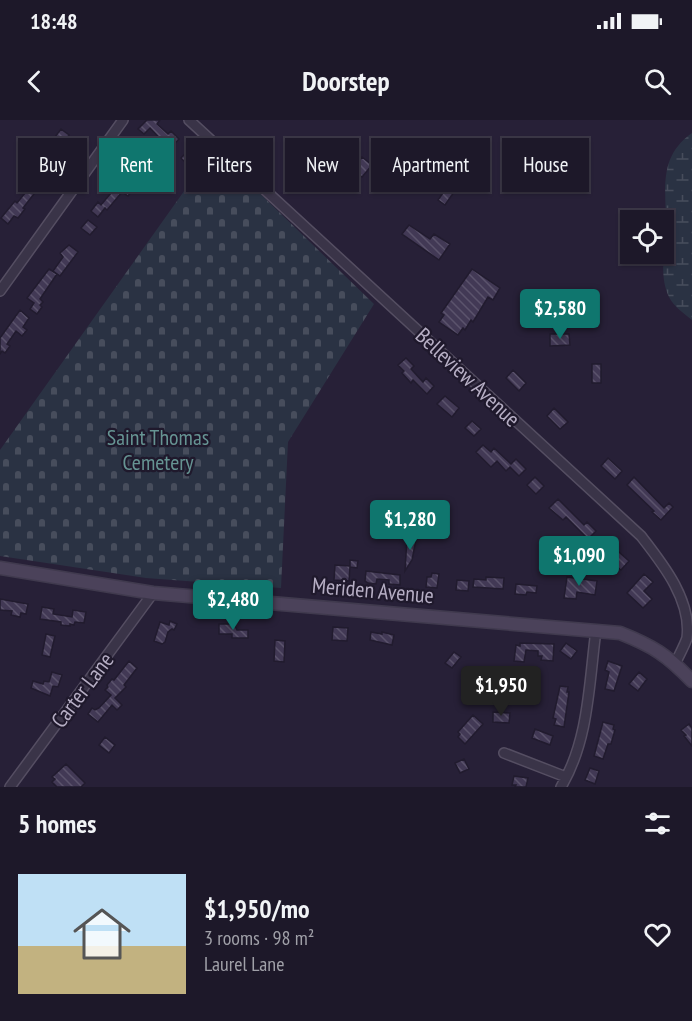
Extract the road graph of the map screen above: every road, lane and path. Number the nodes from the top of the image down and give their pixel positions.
1 (123, 120) edge
2 (189, 120) edge
3 (0, 291) edge
4 (0, 568) edge
5 (153, 593) junction
6 (596, 630) junction
7 (675, 664) junction
8 (692, 681) edge
9 (504, 753) dead end
10 (566, 777) junction
11 (10, 787) edge
12 (561, 787) edge

1 - 3 street
2 - 7 street, Belleview Avenue
4 - 5 main road, Meriden Avenue
5 - 6 main road, Meriden Avenue
5 - 11 street, Carter Lane
6 - 7 main road, Meriden Avenue
6 - 10 street
7 - 8 main road, Meriden Avenue
9 - 10 street
10 - 12 street

